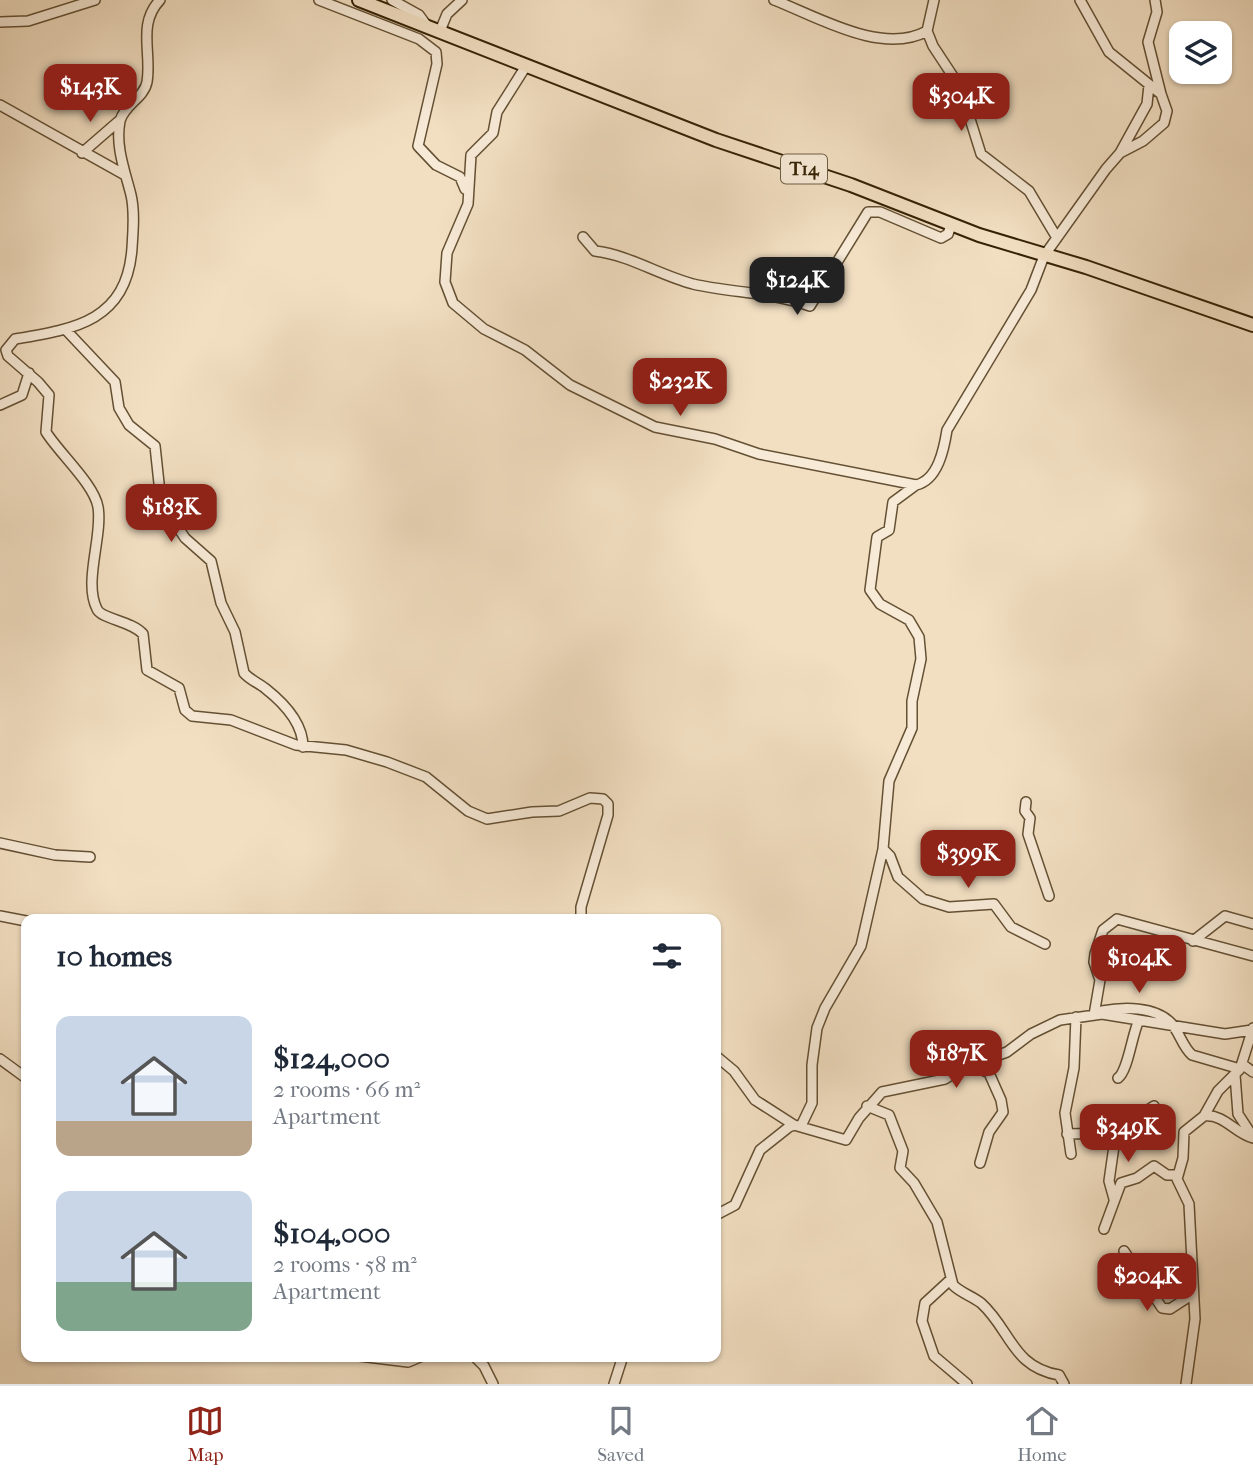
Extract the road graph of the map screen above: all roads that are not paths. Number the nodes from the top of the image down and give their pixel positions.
1 (95, 0) edge
2 (160, 0) edge
3 (318, 0) edge
4 (359, 0) edge
5 (392, 0) edge
6 (462, 0) edge
7 (774, 0) edge
8 (934, 0) edge
9 (1080, 0) edge
10 (1155, 0) edge
11 (0, 22) edge
12 (427, 26) junction
13 (440, 31) junction
14 (927, 31) junction
15 (526, 66) junction
16 (1149, 85) junction
17 (1160, 94) junction
18 (0, 104) edge
19 (120, 120) junction
20 (82, 153) junction
21 (1120, 153) junction
22 (125, 175) junction
23 (468, 194) junction
24 (951, 225) junction
25 (583, 237) dead end
26 (1057, 238) junction
27 (1044, 256) junction
28 (1253, 325) edge
29 (65, 329) junction
30 (15, 339) junction
31 (0, 343) edge
32 (29, 373) junction
33 (0, 405) edge
34 (916, 485) junction
35 (303, 747) junction
36 (1026, 802) dead end
37 (0, 843) edge
38 (883, 849) junction
39 (90, 858) dead end
40 (1049, 895) dead end
41 (581, 914) edge
42 (0, 916) edge
43 (21, 920) edge
44 (1253, 924) edge
45 (1193, 941) junction
46 (1045, 944) dead end
47 (1253, 956) edge
48 (1094, 1014) junction
49 (1076, 1017) junction
50 (1139, 1020) junction
51 (1173, 1027) junction
52 (1253, 1029) edge
53 (998, 1056) junction
54 (0, 1059) edge
55 (721, 1060) edge
56 (972, 1065) junction
57 (1239, 1069) junction
58 (987, 1071) junction
59 (1253, 1072) edge
60 (21, 1074) edge
61 (1118, 1078) dead end
62 (867, 1106) junction
63 (1154, 1106) dead end
64 (1204, 1116) junction
65 (797, 1125) junction
66 (1116, 1132) junction
67 (1068, 1134) junction
68 (1253, 1138) edge
69 (1071, 1154) dead end
70 (980, 1163) dead end
71 (1177, 1175) junction
72 (1115, 1201) junction
73 (721, 1212) edge
74 (1104, 1229) dead end
75 (1124, 1251) dead end
76 (950, 1280) junction
77 (1193, 1294) junction
78 (478, 1362) edge
79 (621, 1362) edge
80 (494, 1384) edge
81 (614, 1384) edge
82 (967, 1384) edge
83 (1064, 1384) edge
84 (1186, 1384) edge

1 - 11 street
2 - 19 street
3 - 23 street
4 - 12 highway, T14
5 - 12 street
6 - 13 street
7 - 14 street
8 - 14 street
9 - 16 street
10 - 17 street
12 - 13 highway, T14
13 - 15 highway, T14
14 - 26 street
15 - 23 street
15 - 24 highway, T14
16 - 17 street
16 - 21 street
17 - 21 street
18 - 20 street
19 - 20 street
19 - 22 street
20 - 22 street
21 - 26 street
22 - 29 street
23 - 34 street
24 - 25 street
24 - 27 highway, T14
26 - 27 street
27 - 28 highway, T14
27 - 34 street
29 - 30 street
29 - 35 street
30 - 31 street
30 - 32 street
32 - 33 street
32 - 35 street
34 - 38 street
35 - 41 street
36 - 40 street
37 - 39 street
38 - 46 street
38 - 65 street
42 - 43 street
44 - 45 street
45 - 47 street
45 - 48 street
48 - 49 street
48 - 50 street
48 - 51 street
49 - 53 street
49 - 67 street
50 - 51 street
50 - 61 street
51 - 52 street
51 - 57 street
52 - 57 street
53 - 56 street
53 - 58 street
54 - 60 street
55 - 65 street
56 - 58 street
56 - 62 street
57 - 59 street
57 - 64 street
57 - 68 street
58 - 70 street
62 - 65 street
62 - 76 street
63 - 66 street
64 - 68 street
64 - 71 street
65 - 73 street
66 - 67 street
66 - 72 street
67 - 69 street
71 - 72 street
71 - 77 street
72 - 74 street
75 - 77 street
76 - 82 street
76 - 83 street
77 - 84 street
78 - 80 street
79 - 81 street

